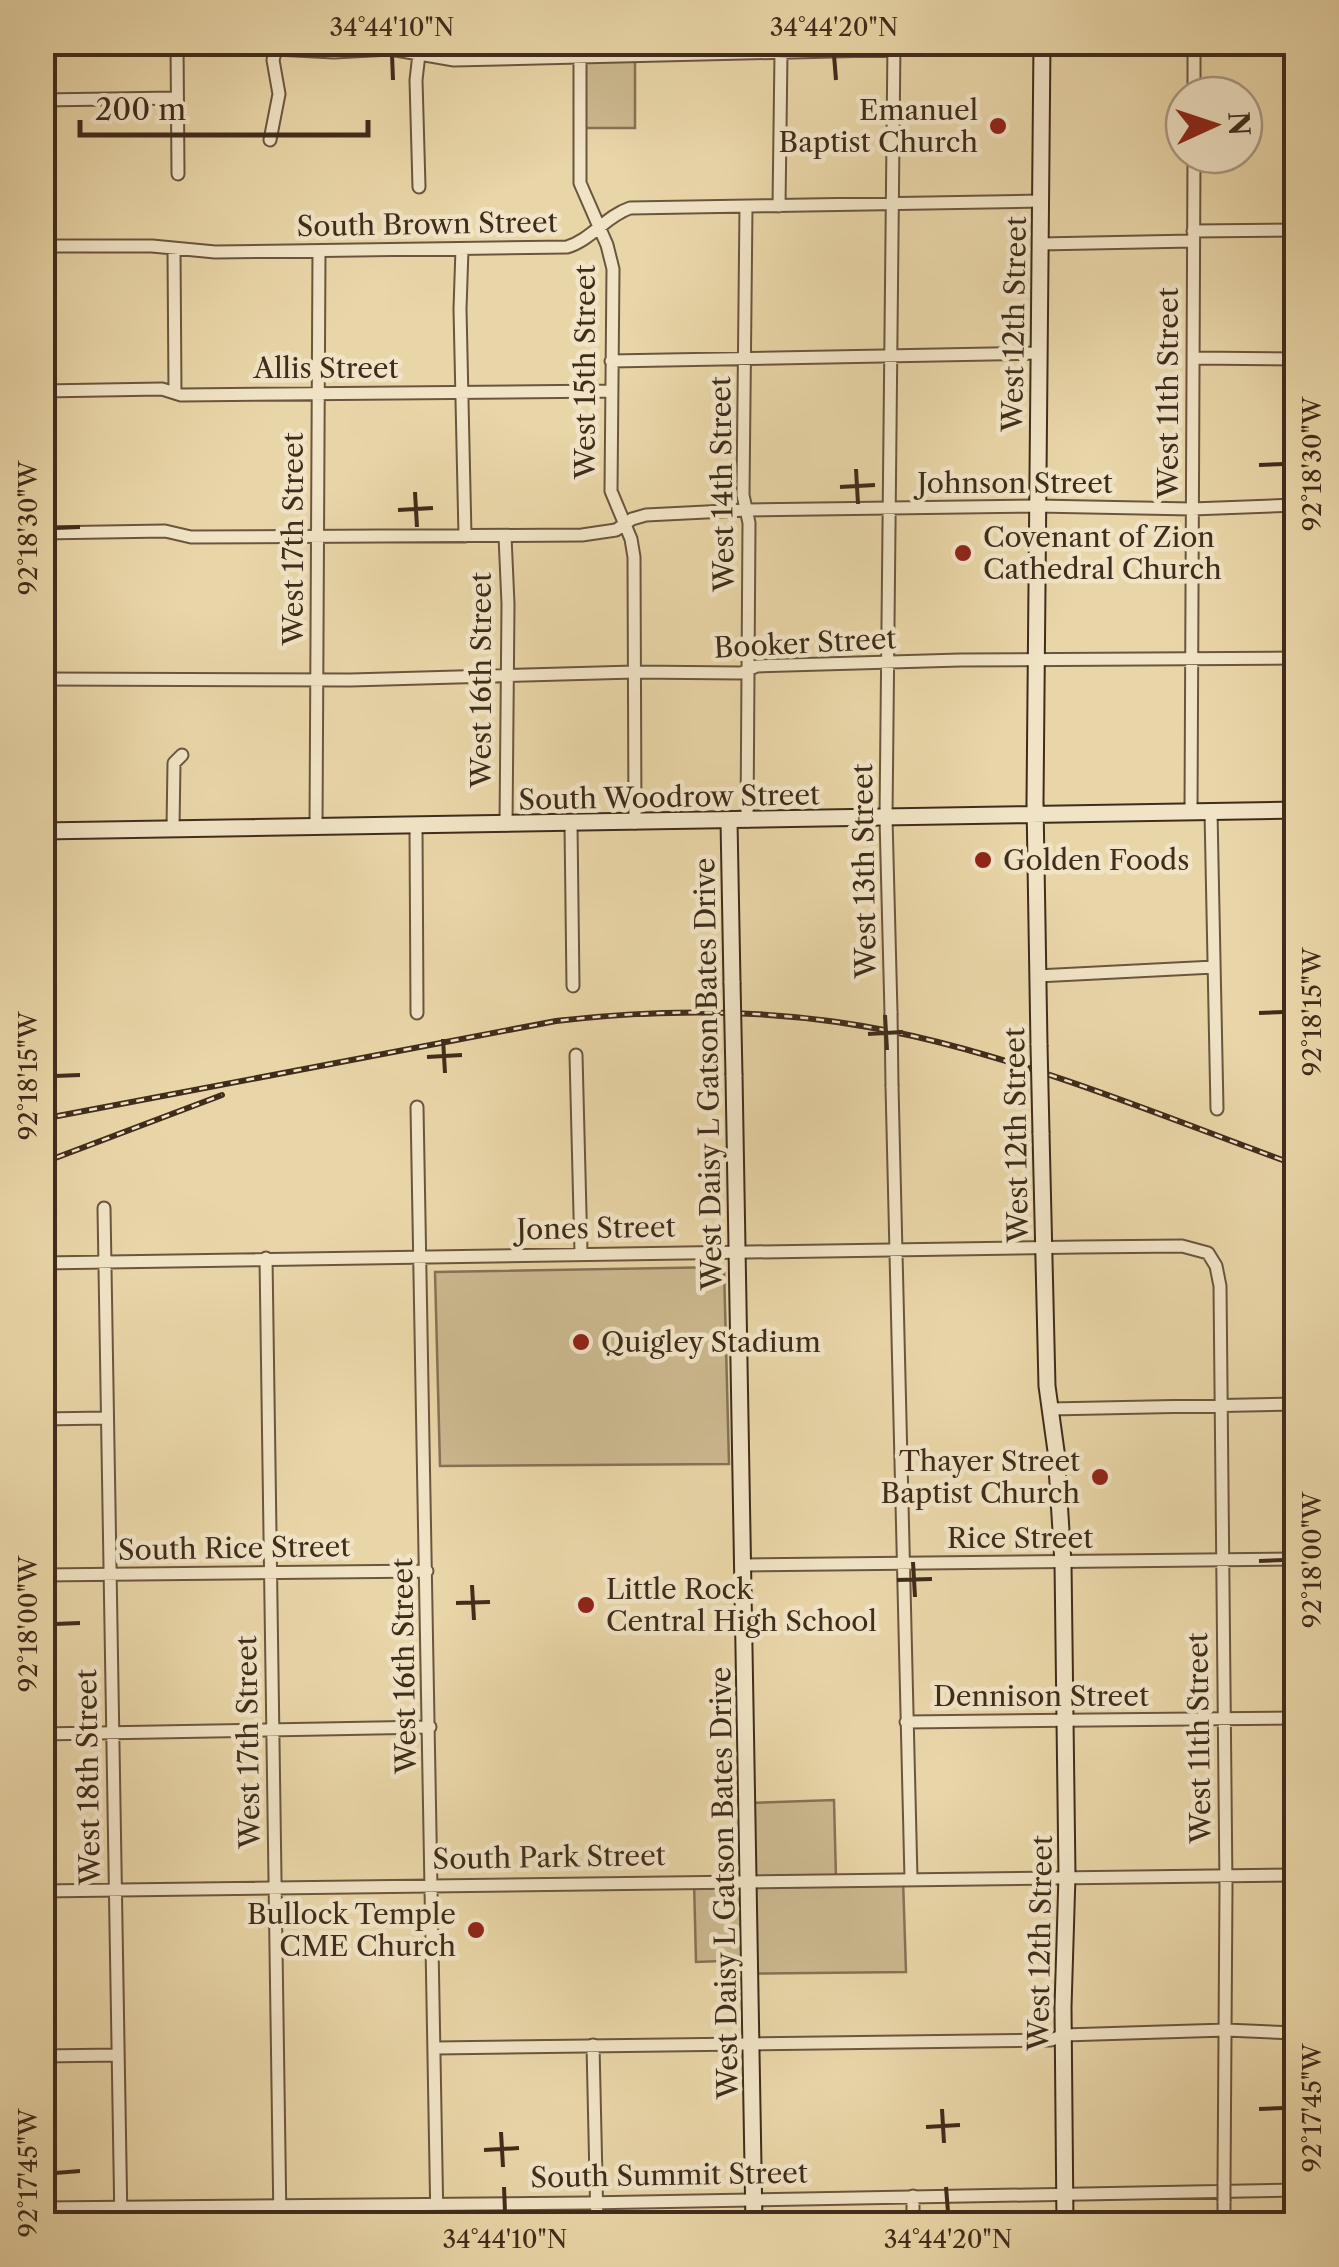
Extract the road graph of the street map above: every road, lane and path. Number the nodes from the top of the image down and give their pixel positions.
1 (177, 42) edge
2 (1194, 42) edge
3 (1042, 44) edge
4 (275, 46) edge
5 (894, 46) edge
6 (736, 48) edge
7 (580, 49) edge
8 (780, 53) junction
9 (419, 54) junction
10 (1194, 75) edge
11 (176, 98) junction
12 (42, 100) edge
13 (270, 140) dead end
14 (178, 174) dead end
15 (1194, 175) edge
16 (418, 188) dead end
17 (1041, 201) junction
18 (893, 203) junction
19 (779, 206) junction
20 (746, 207) junction
21 (598, 228) junction
22 (1296, 230) edge
23 (1193, 236) junction
24 (1040, 244) junction
25 (42, 246) edge
26 (174, 248) junction
27 (462, 249) junction
28 (319, 251) junction
29 (1039, 353) junction
30 (892, 356) junction
31 (1193, 358) junction
32 (1296, 359) edge
33 (745, 360) junction
34 (611, 361) junction
35 (42, 391) edge
36 (611, 391) junction
37 (319, 392) junction
38 (175, 393) junction
39 (463, 393) junction
40 (1296, 505) edge
41 (1038, 506) junction
42 (890, 508) junction
43 (1192, 509) junction
44 (746, 510) junction
45 (623, 525) junction
46 (42, 533) edge
47 (317, 536) junction
48 (465, 536) junction
49 (505, 536) junction
50 (1296, 658) edge
51 (1036, 659) junction
52 (1192, 660) junction
53 (888, 664) junction
54 (748, 670) junction
55 (634, 672) junction
56 (507, 677) junction
57 (42, 679) edge
58 (317, 679) junction
59 (182, 755) dead end
60 (1296, 810) edge
61 (1191, 812) junction
62 (1211, 812) junction
63 (1035, 813) junction
64 (886, 818) junction
65 (728, 821) junction
66 (747, 821) junction
67 (634, 823) junction
68 (571, 824) junction
69 (506, 825) junction
70 (416, 826) junction
71 (174, 828) junction
72 (316, 828) junction
73 (42, 830) edge
74 (1214, 967) junction
75 (1038, 976) junction
76 (574, 986) dead end
77 (416, 1013) dead end
78 (576, 1055) dead end
79 (418, 1106) dead end
80 (1217, 1109) dead end
81 (104, 1208) dead end
82 (1044, 1247) junction
83 (738, 1250) junction
84 (896, 1250) junction
85 (1208, 1252) joint
86 (580, 1254) junction
87 (420, 1256) junction
88 (266, 1258) junction
89 (42, 1263) edge
90 (104, 1263) junction
91 (1296, 1404) edge
92 (1220, 1406) junction
93 (1050, 1409) junction
94 (106, 1418) junction
95 (42, 1419) edge
96 (1296, 1559) edge
97 (1223, 1562) junction
98 (903, 1563) junction
99 (1063, 1563) junction
100 (743, 1566) junction
101 (427, 1570) junction
102 (271, 1572) junction
103 (110, 1574) junction
104 (42, 1576) edge
105 (1296, 1718) edge
106 (1222, 1719) junction
107 (1065, 1720) junction
108 (906, 1722) junction
109 (430, 1728) junction
110 (272, 1730) junction
111 (113, 1732) junction
112 (42, 1734) edge
113 (1296, 1875) edge
114 (1067, 1876) junction
115 (1226, 1876) junction
116 (911, 1879) junction
117 (750, 1880) junction
118 (433, 1884) junction
119 (275, 1888) junction
120 (115, 1889) junction
121 (42, 1891) edge
122 (1226, 2030) junction
123 (1296, 2033) edge
124 (1064, 2034) junction
125 (753, 2043) junction
126 (593, 2045) junction
127 (436, 2048) junction
128 (118, 2055) junction
129 (42, 2056) edge
130 (1296, 2190) edge
131 (1065, 2194) junction
132 (913, 2196) junction
133 (754, 2198) junction
134 (596, 2202) junction
135 (437, 2204) junction
136 (280, 2205) junction
137 (120, 2207) junction
138 (42, 2208) edge
139 (121, 2224) edge
140 (280, 2224) edge
141 (438, 2224) edge
142 (597, 2224) edge
143 (754, 2224) edge
144 (913, 2224) edge
145 (1065, 2224) edge
146 (1224, 2224) edge

1 - 11 street
2 - 10 street
3 - 5 street
3 - 17 street, West 12th Street
4 - 9 street
4 - 13 street
5 - 8 street
5 - 18 street, West 13th Street
6 - 7 street
6 - 8 street
7 - 9 street
7 - 21 street, West 15th Street
8 - 19 street
9 - 16 street
11 - 12 street
11 - 14 street
15 - 23 street, West 11th Street
17 - 18 street, South Brown Street
17 - 24 street, West 12th Street
18 - 19 street, South Brown Street
18 - 30 street, West 13th Street
19 - 20 street, South Brown Street
20 - 21 street, South Brown Street
20 - 33 street, West 14th Street
21 - 27 street, South Brown Street
21 - 34 street, West 15th Street
22 - 23 street
23 - 24 street
23 - 31 street, West 11th Street
24 - 29 street, West 12th Street
25 - 26 street, South Brown Street
26 - 28 street, South Brown Street
26 - 38 street
27 - 28 street, South Brown Street
27 - 39 street, West 16th Street
28 - 37 street, West 17th Street
29 - 30 street
29 - 41 street, West 12th Street
30 - 33 street
30 - 42 street, West 13th Street
31 - 32 street
31 - 43 street, West 11th Street
33 - 34 street
33 - 44 street, West 14th Street
34 - 36 street, West 15th Street
35 - 38 street, Allis Street
36 - 39 street, Allis Street
36 - 45 street, West 15th Street
37 - 38 street, Allis Street
37 - 39 street, Allis Street
37 - 47 street, West 17th Street
39 - 48 street, West 16th Street
40 - 43 street, Johnson Street
41 - 42 street, Johnson Street
41 - 43 street, Johnson Street
41 - 51 street, West 12th Street
42 - 44 street, Johnson Street
42 - 53 street, West 13th Street
43 - 52 street, West 11th Street
44 - 45 street, Johnson Street
44 - 54 street, West 14th Street
45 - 49 street, Johnson Street
45 - 55 street, West 15th Street
46 - 47 street, Johnson Street
47 - 48 street, Johnson Street
47 - 58 street, West 17th Street
48 - 49 street, Johnson Street
49 - 56 street, West 16th Street
50 - 52 street, Booker Street
51 - 52 street, Booker Street
51 - 53 street, Booker Street
51 - 63 street, West 12th Street
52 - 61 street, West 11th Street
53 - 54 street, Booker Street
53 - 64 street, West 13th Street
54 - 55 street, Booker Street
54 - 66 street, West 14th Street
55 - 56 street, Booker Street
55 - 67 street, West 15th Street
56 - 58 street, Booker Street
56 - 69 street, West 16th Street
57 - 58 street, Booker Street
58 - 72 street, West 17th Street
59 - 71 street
60 - 62 street, South Woodrow Street
61 - 62 street, South Woodrow Street
61 - 63 street, South Woodrow Street
62 - 74 street
63 - 64 street, South Woodrow Street
63 - 75 street, West 12th Street
64 - 66 street, South Woodrow Street
64 - 84 street, West 13th Street, bridge
65 - 66 street, South Woodrow Street
65 - 67 street, South Woodrow Street
65 - 83 street, West Daisy L Gatson Bates Drive, bridge
67 - 68 street, South Woodrow Street
68 - 69 street, South Woodrow Street
68 - 76 street
69 - 70 street, South Woodrow Street
70 - 72 street, South Woodrow Street
70 - 77 street
71 - 72 street, South Woodrow Street
71 - 73 street, South Woodrow Street
74 - 75 street
74 - 80 street
75 - 82 street, West 12th Street, bridge
78 - 86 street
79 - 87 street, West 16th Street
81 - 90 street, West 18th Street
82 - 84 street, Jones Street
82 - 85 street, Jones Street
82 - 93 street, West 12th Street
83 - 84 street, Jones Street
83 - 86 street, Jones Street
83 - 100 street, West Daisy L Gatson Bates Drive
84 - 98 street, West 13th Street
85 - 92 street, West 11th Street
86 - 87 street, Jones Street
87 - 88 street, Jones Street
87 - 101 street, West 16th Street
88 - 90 street, Jones Street
88 - 102 street, West 17th Street
89 - 90 street, Jones Street
90 - 94 street, West 18th Street
91 - 92 street
92 - 93 street
92 - 97 street, West 11th Street
93 - 99 street, West 12th Street
94 - 95 street
94 - 103 street, West 18th Street
96 - 97 street, Rice Street
97 - 99 street, Rice Street
97 - 106 street, West 11th Street
98 - 99 street, Rice Street
98 - 100 street, Rice Street
98 - 108 street, West 13th Street
99 - 107 street, West 12th Street
100 - 117 street, West Daisy L Gatson Bates Drive
101 - 102 street, South Rice Street
101 - 109 street, West 16th Street
102 - 103 street, South Rice Street
102 - 110 street, West 17th Street
103 - 104 street, South Rice Street
103 - 111 street, West 18th Street
105 - 106 street, Dennison Street
106 - 107 street, Dennison Street
106 - 115 street, West 11th Street
107 - 108 street, Dennison Street
107 - 114 street, West 12th Street
108 - 116 street, West 13th Street
109 - 110 street
109 - 118 street, West 16th Street
110 - 111 street
110 - 119 street, West 17th Street
111 - 112 street
111 - 120 street, West 18th Street
113 - 115 street, South Park Street
114 - 115 street, South Park Street
114 - 116 street, South Park Street
114 - 124 street, West 12th Street
115 - 122 street, West 11th Street
116 - 117 street, South Park Street
117 - 118 street, South Park Street
117 - 125 street, West Daisy L Gatson Bates Drive
118 - 119 street, South Park Street
118 - 127 street, West 16th Street
119 - 120 street, South Park Street
119 - 136 street, West 17th Street
120 - 121 street, South Park Street
120 - 128 street, West 18th Street
122 - 123 street
122 - 124 street
122 - 146 street, West 11th Street, bridge
124 - 125 street
124 - 131 street, West 12th Street
125 - 126 street
125 - 133 street, West Daisy L Gatson Bates Drive
126 - 127 street
126 - 134 street
127 - 135 street, West 16th Street
128 - 129 street
128 - 137 street, West 18th Street
130 - 131 street, South Summit Street
131 - 132 street, South Summit Street
131 - 145 street, West 12th Street
132 - 133 street, South Summit Street
132 - 144 street
133 - 134 street, South Summit Street
133 - 143 street, West Daisy L Gatson Bates Drive
134 - 135 street, South Summit Street
134 - 142 street
135 - 136 street, South Summit Street
135 - 141 street, West 16th Street
136 - 137 street, South Summit Street
136 - 140 street, West 17th Street
137 - 138 street, South Summit Street
137 - 139 street, West 18th Street

